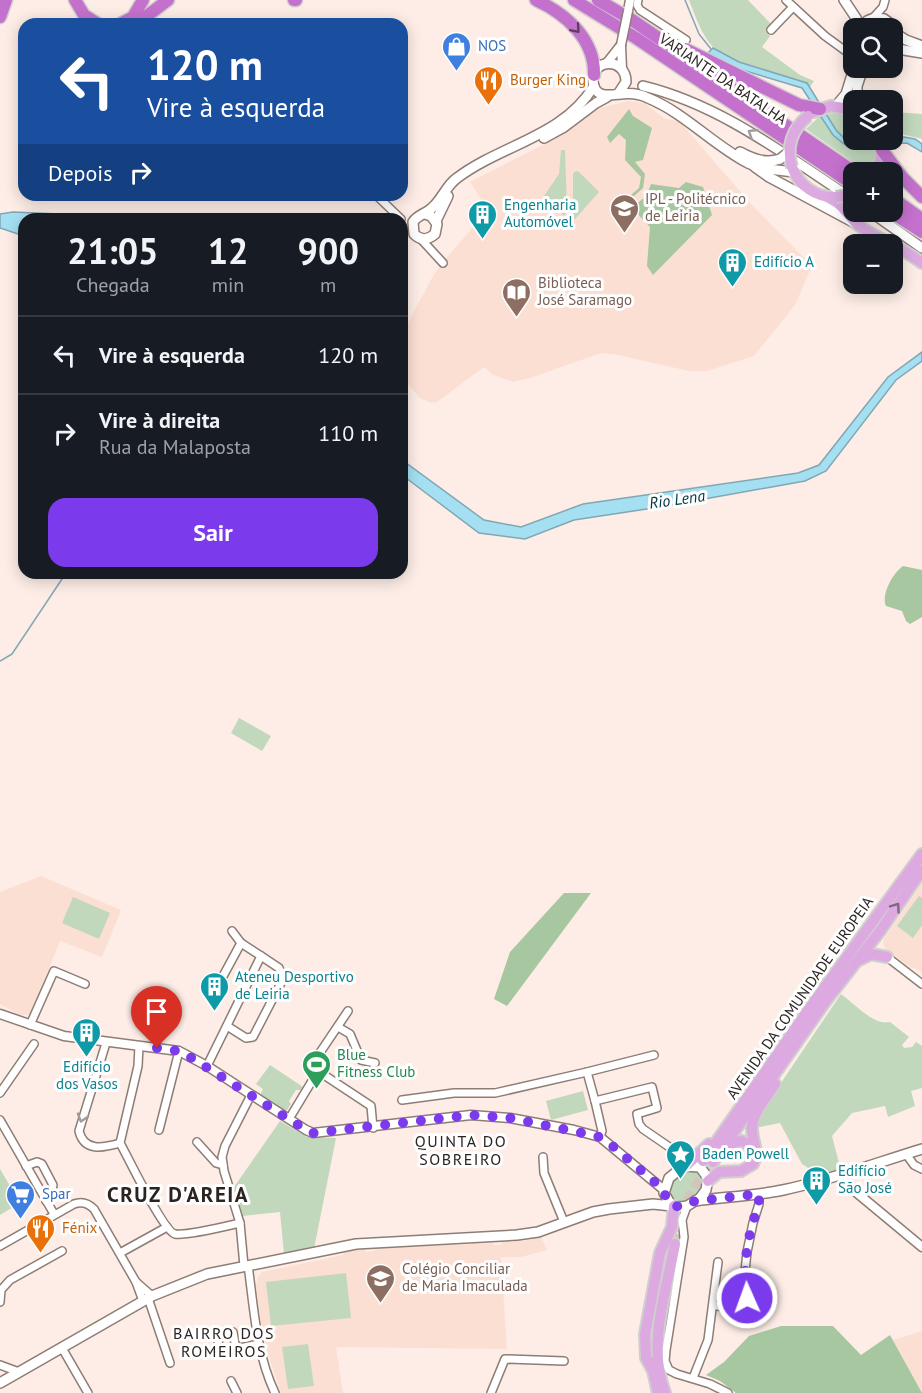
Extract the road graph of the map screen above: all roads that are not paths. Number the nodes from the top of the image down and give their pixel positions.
1 (6, 0) edge
2 (68, 0) edge
3 (75, 0) edge
4 (143, 0) edge
5 (168, 0) edge
6 (536, 0) edge
7 (574, 0) edge
8 (598, 0) edge
9 (630, 0) edge
10 (638, 0) edge
11 (786, 0) edge
12 (844, 0) edge
13 (884, 4) edge
14 (793, 7) junction
15 (0, 17) edge
16 (78, 18) edge
17 (89, 18) edge
18 (131, 18) edge
19 (144, 18) edge
20 (856, 18) edge
21 (871, 18) edge
22 (771, 30) dead end
23 (903, 38) edge
24 (659, 39) junction
25 (686, 40) dead end
26 (922, 46) edge
27 (843, 48) edge
28 (903, 49) edge
29 (922, 53) edge
30 (618, 56) junction
31 (606, 64) junction
32 (624, 73) junction
33 (851, 78) edge
34 (594, 80) junction
35 (643, 86) junction
36 (618, 94) junction
37 (607, 97) junction
38 (837, 106) junction
39 (843, 107) edge
40 (820, 109) junction
41 (884, 150) edge
42 (784, 155) junction
43 (843, 164) edge
44 (754, 166) junction
45 (793, 170) junction
46 (843, 178) edge
47 (843, 193) edge
48 (843, 196) edge
49 (922, 196) edge
50 (833, 198) junction
51 (382, 201) edge
52 (903, 206) edge
53 (396, 213) edge
54 (425, 214) junction
55 (408, 219) edge
56 (415, 219) junction
57 (922, 219) edge
58 (903, 220) edge
59 (436, 221) junction
60 (865, 222) edge
61 (885, 222) edge
62 (408, 225) edge
63 (860, 226) junction
64 (922, 232) edge
65 (416, 234) junction
66 (432, 237) junction
67 (922, 248) edge
68 (430, 251) junction
69 (922, 257) edge
70 (922, 262) edge
71 (443, 263) dead end
72 (922, 854) edge
73 (922, 870) edge
74 (232, 931) dead end
75 (880, 931) junction
76 (241, 943) junction
77 (261, 956) junction
78 (887, 957) junction
79 (854, 964) junction
80 (222, 978) dead end
81 (85, 984) dead end
82 (922, 984) edge
83 (809, 1009) junction
84 (348, 1011) dead end
85 (0, 1014) edge
86 (30, 1025) junction
87 (227, 1026) junction
88 (338, 1027) junction
89 (802, 1034) junction
90 (106, 1043) junction
91 (34, 1044) dead end
92 (140, 1046) junction
93 (179, 1051) junction
94 (654, 1055) dead end
95 (375, 1063) dead end
96 (207, 1066) junction
97 (318, 1071) junction
98 (587, 1072) junction
99 (0, 1093) edge
100 (251, 1095) junction
101 (402, 1100) dead end
102 (595, 1101) junction
103 (288, 1119) junction
104 (0, 1120) edge
105 (373, 1128) junction
106 (159, 1130) dead end
107 (600, 1137) junction
108 (197, 1142) dead end
109 (120, 1143) junction
110 (922, 1149) edge
111 (906, 1154) junction
112 (543, 1157) dead end
113 (706, 1163) junction
114 (223, 1165) junction
115 (26, 1166) junction
116 (685, 1166) junction
117 (922, 1169) edge
118 (842, 1176) junction
119 (649, 1179) junction
120 (669, 1179) junction
121 (708, 1183) junction
122 (664, 1192) junction
123 (759, 1194) junction
124 (722, 1198) junction
125 (46, 1201) junction
126 (653, 1204) junction
127 (691, 1204) junction
128 (673, 1206) junction
129 (54, 1214) junction
130 (564, 1222) junction
131 (240, 1223) junction
132 (166, 1227) junction
133 (672, 1227) junction
134 (676, 1241) junction
135 (0, 1246) edge
136 (922, 1247) edge
137 (62, 1251) dead end
138 (120, 1253) junction
139 (718, 1262) dead end
140 (246, 1265) junction
141 (148, 1299) junction
142 (0, 1302) edge
143 (713, 1305) junction
144 (259, 1344) junction
145 (62, 1348) junction
146 (236, 1348) dead end
147 (564, 1361) dead end
148 (170, 1363) dead end
149 (0, 1365) edge
150 (652, 1369) junction
151 (19, 1372) junction
152 (693, 1378) junction
153 (231, 1381) dead end
154 (0, 1383) edge
155 (273, 1392) edge
156 (88, 1393) edge
157 (237, 1393) edge
158 (491, 1393) edge
159 (658, 1393) edge
160 (665, 1393) edge
161 (728, 1393) edge

1 - 15 highway
2 - 16 highway
3 - 17 highway
4 - 18 highway
5 - 19 highway
6 -> 34 highway
7 - 46 highway, VARIANTE DA BATALHA
8 - 24 highway, VARIANTE DA BATALHA
9 - 30 street, bridge
10 - 25 street
11 - 14 street
12 - 20 main road
13 - 21 street
14 - 22 street
14 - 27 street
23 - 26 main road
24 - 40 highway
24 - 43 highway, VARIANTE DA BATALHA
28 - 29 main road
30 - 31 street
30 - 32 street
31 - 32 main road
31 - 34 main road
32 - 35 main road
32 - 36 main road
33 - 38 main road
34 - 37 main road
34 - 54 main road
35 - 42 main road
47 -> 35 main road
36 - 37 main road
36 - 44 main road
37 - 59 main road
38 - 39 main road
38 - 40 main road
40 - 42 main road, bridge
41 - 49 highway
42 - 45 main road, bridge
44 - 45 main road
44 - 63 main road
45 - 50 main road
48 - 50 main road, bridge
50 - 63 main road
51 - 53 street
52 - 57 highway
54 - 56 main road
54 - 59 main road
55 - 56 street
56 - 65 main road
58 - 64 highway
59 - 66 main road
60 - 69 main road
61 - 67 main road
62 - 65 street
63 - 70 main road
65 - 66 main road
65 - 68 street
66 - 68 street
68 - 71 street
72 - 83 main road, AVENIDA DA COMUNIDADE EUROPEIA
75 -> 73 main road, AVENIDA DA COMUNIDADE EUROPEIA
74 - 76 street
75 - 78 main road
75 - 79 main road, AVENIDA DA COMUNIDADE EUROPEIA
76 - 77 street
76 - 80 street
77 - 87 street
77 - 87 street
78 - 79 main road
78 - 82 street
79 - 89 main road, AVENIDA DA COMUNIDADE EUROPEIA
81 - 86 street
83 - 113 main road, AVENIDA DA COMUNIDADE EUROPEIA
83 - 116 main road
84 - 88 street
85 - 86 street
86 - 90 street
87 - 96 street
88 - 95 street
88 - 97 street
89 - 113 main road, AVENIDA DA COMUNIDADE EUROPEIA
89 - 121 main road
90 - 92 street
90 -> 109 street
91 - 99 street
92 - 93 street
92 - 109 street
93 - 96 street
93 - 106 street
94 - 98 street
96 - 100 street
97 - 103 street
97 - 105 street
98 - 101 street
98 - 102 street
100 - 103 street
100 - 114 street
102 - 107 street
102 - 116 street
103 - 105 street
104 - 115 street
105 - 107 street
107 - 119 street
108 - 114 street
109 - 132 street
110 - 111 main road
111 - 117 street
111 - 118 main road
112 - 130 street
113 - 116 main road
113 - 121 main road
114 - 131 street
115 - 125 street
115 - 125 street
116 - 120 main road
118 - 123 main road
118 - 136 street
119 - 120 street
119 - 122 street
120 - 122 main road
121 - 124 main road
121 - 127 main road
122 - 126 main road
122 - 128 main road
123 - 124 main road
123 - 143 street
124 - 127 main road
125 - 129 street
126 - 128 main road
126 - 130 main road
127 - 128 main road
127 - 134 street
128 - 133 main road
129 - 135 street
129 - 138 street
130 - 140 main road
131 - 132 street
131 - 140 street
132 - 138 street
133 - 134 street
133 - 150 main road
134 - 150 main road
134 - 152 street
134 - 160 main road
137 - 142 street
138 - 141 street
139 - 143 street
140 - 141 main road
140 - 144 street
141 - 145 main road
141 - 148 street
143 - 152 street
144 - 146 street
144 - 155 street
145 - 151 main road
145 - 156 street
147 - 158 street
149 - 151 street
150 - 159 main road
151 - 154 main road
152 - 161 street
153 - 157 street

